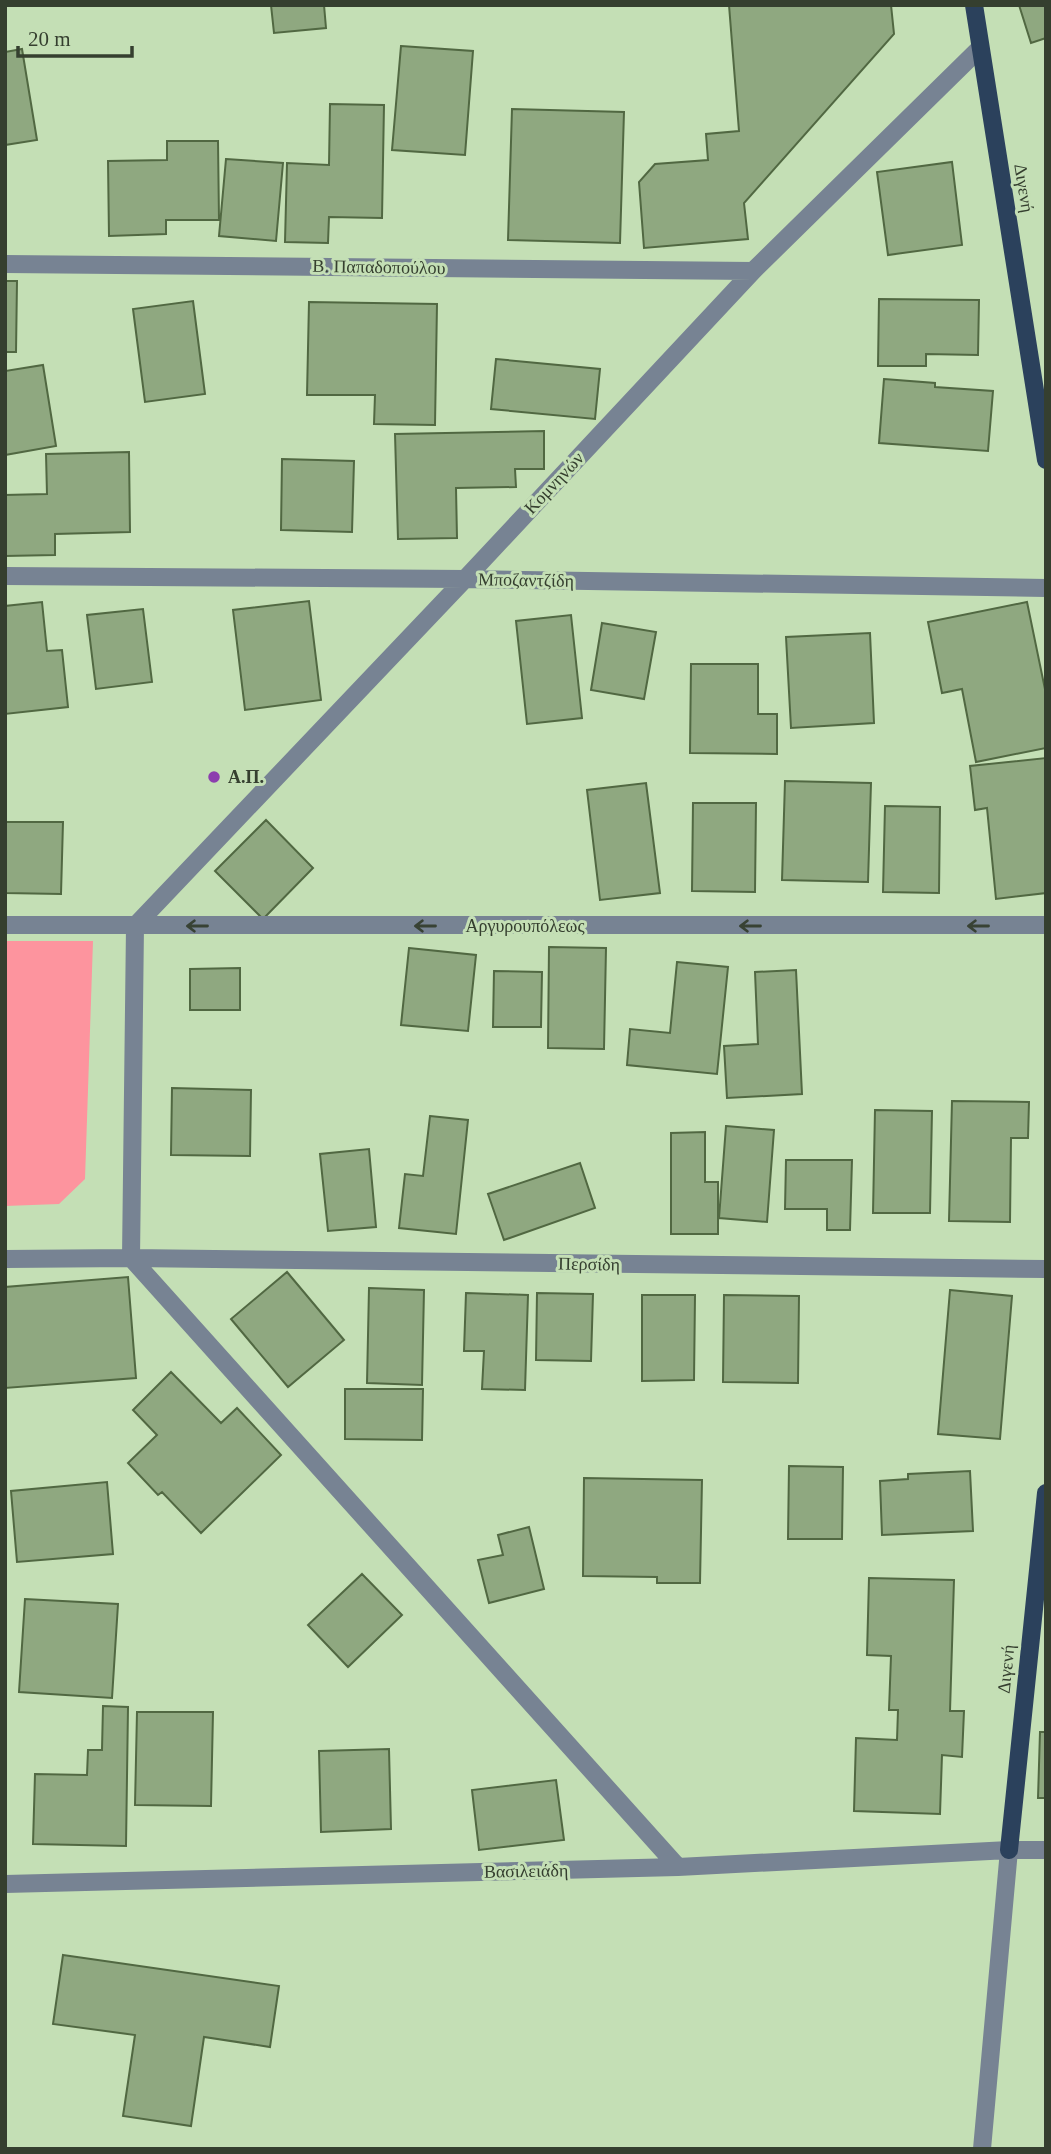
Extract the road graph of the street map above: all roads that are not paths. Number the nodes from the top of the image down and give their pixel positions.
1 (974, 5) edge
2 (981, 48) junction
3 (5, 264) edge
4 (753, 271) junction
5 (1046, 460) edge
6 (5, 576) edge
7 (465, 579) junction
8 (1046, 588) edge
9 (5, 925) edge
10 (135, 926) junction
11 (1046, 926) edge
12 (131, 1258) junction
13 (5, 1259) edge
14 (1046, 1269) edge
15 (1046, 1493) edge
16 (1009, 1850) junction
17 (1046, 1850) edge
18 (678, 1867) junction
19 (5, 1884) edge
20 (982, 2149) edge

1 - 2 main road, Διγενή
2 - 4 street, Κομνηνών
2 - 5 main road, Διγενή
3 - 4 street, B. Παπαδοπούλου
4 - 7 street, Κομνηνών
6 - 7 street, Μποζαντζίδη
7 - 8 street, Μποζαντζίδη
7 - 10 street, Κομνηνών
9 - 10 street, Αργυρουπόλεως
11 -> 10 street, Αργυρουπόλεως
10 - 12 street
12 - 13 street, Περσίδη
12 - 14 street, Περσίδη
12 - 18 street
15 - 16 main road, Διγενή
16 - 17 street, Βασιλειάδη
16 - 18 street, Βασιλειάδη
16 - 20 street
18 - 19 street, Βασιλειάδη

